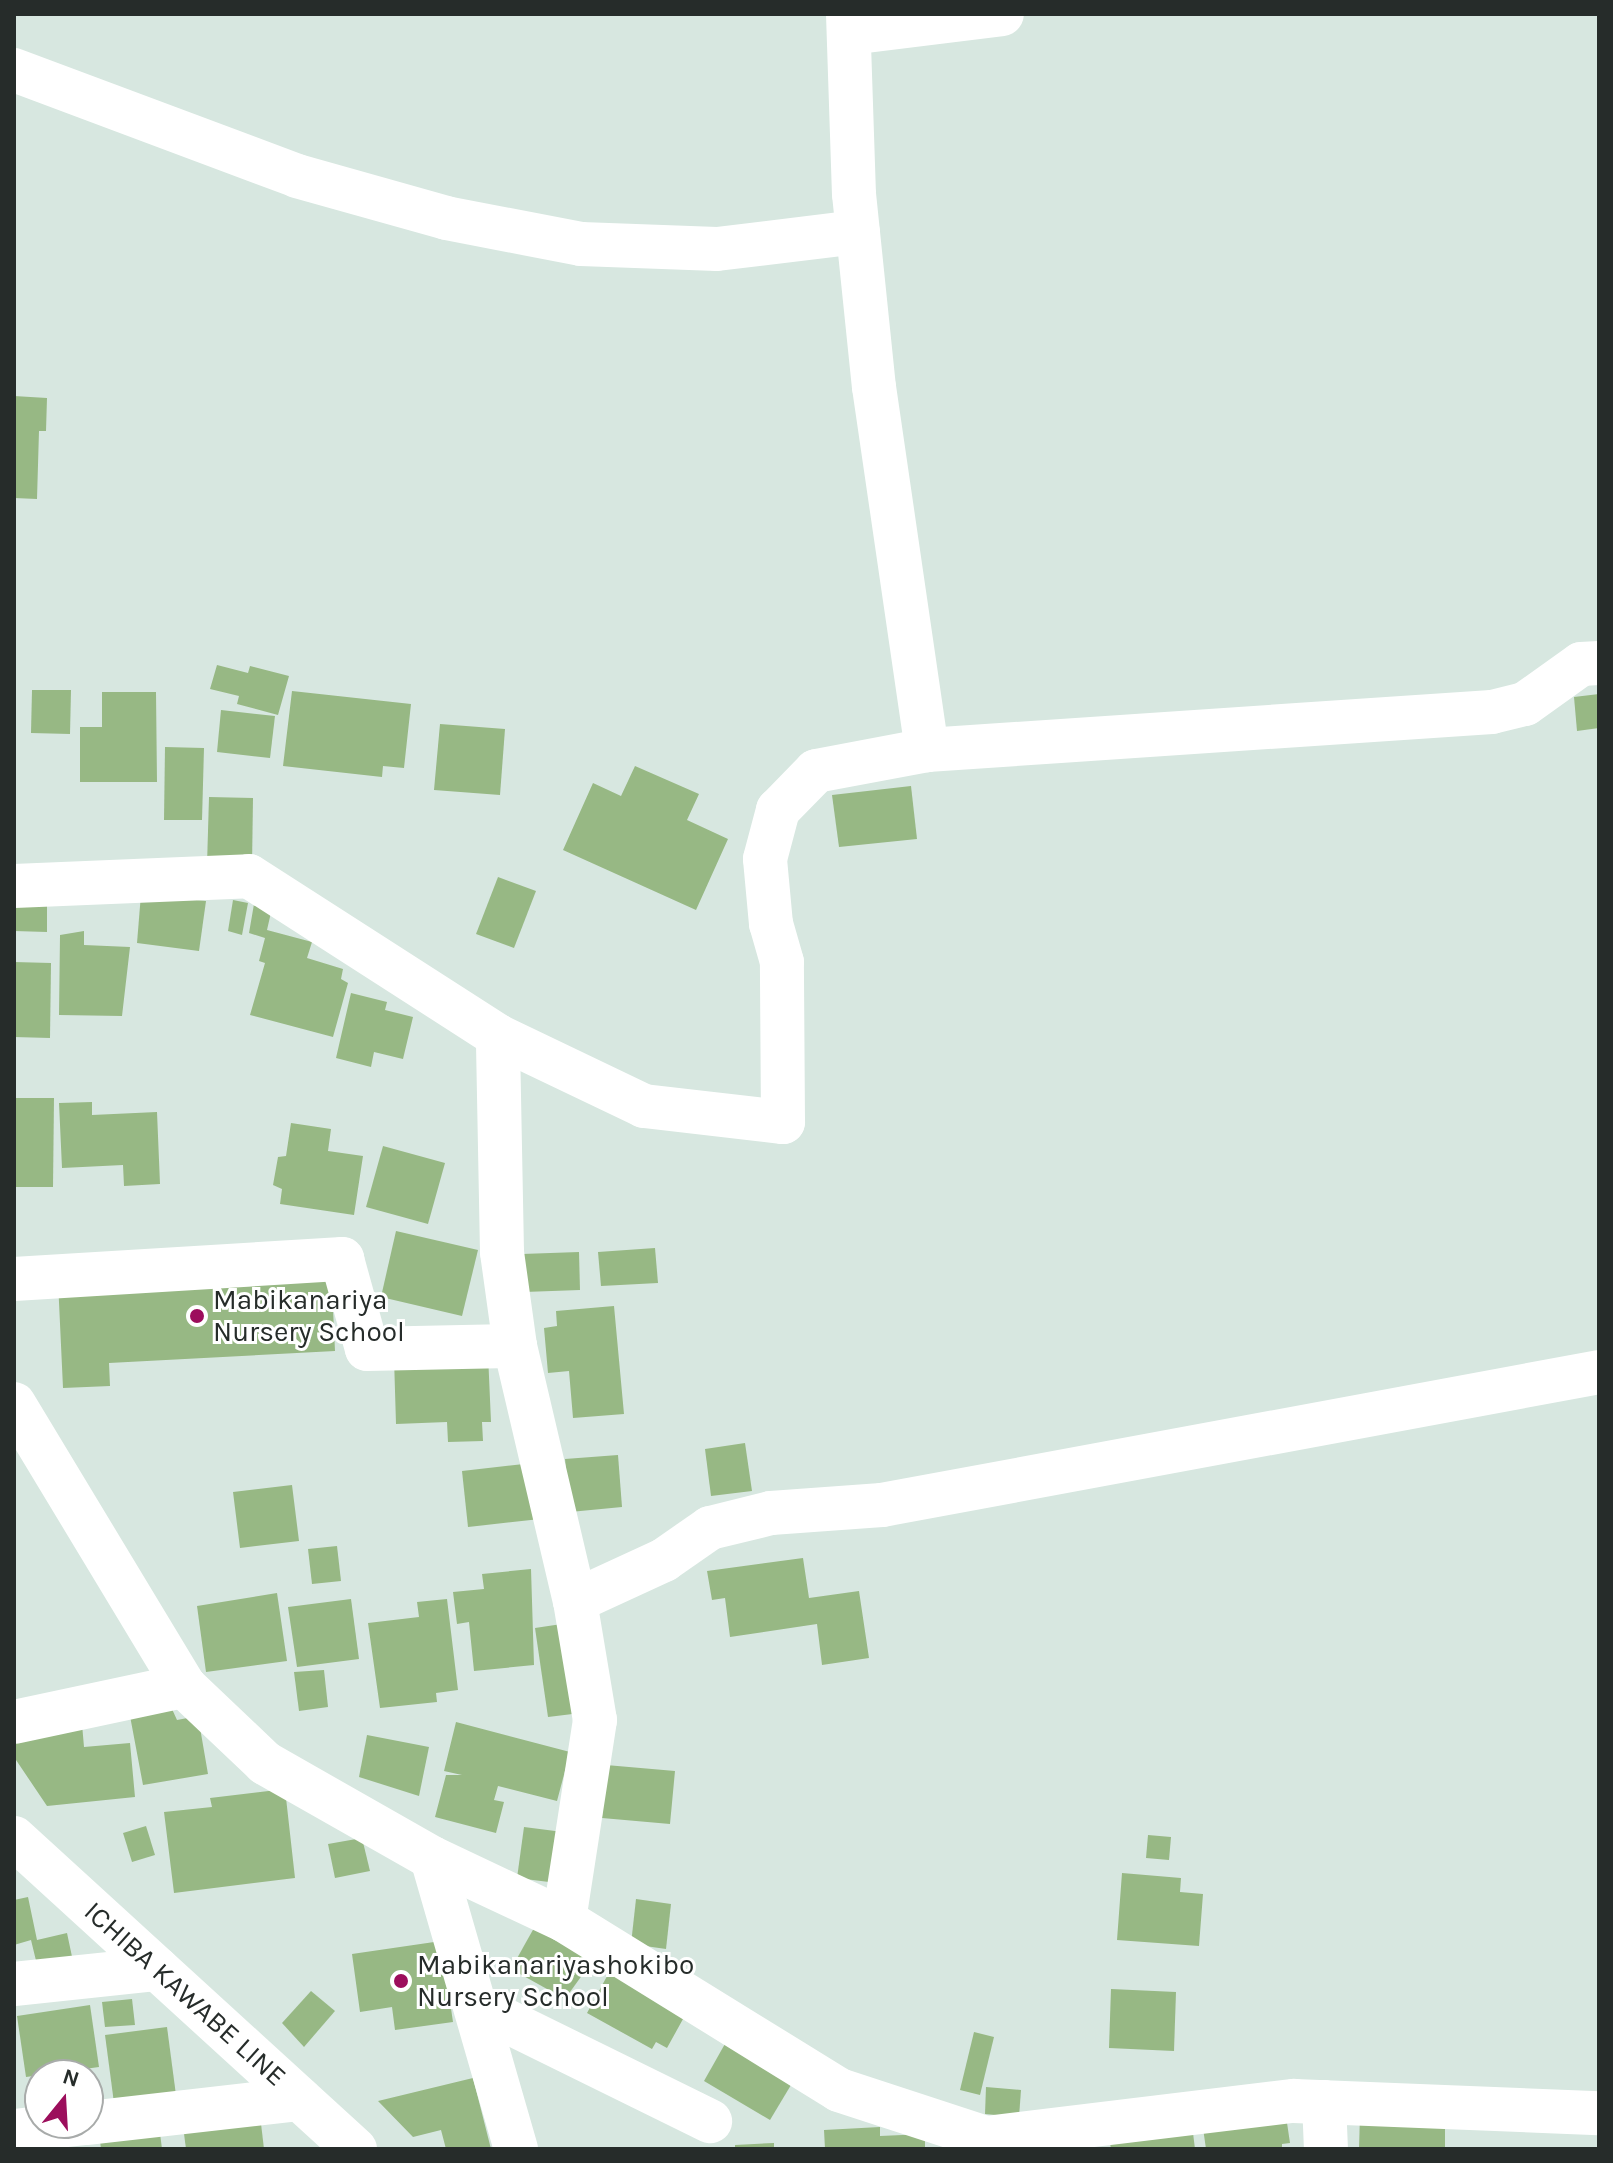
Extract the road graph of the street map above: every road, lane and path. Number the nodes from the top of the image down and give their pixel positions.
1 (1002, 14) edge
2 (849, 23) edge
3 (14, 70) edge
4 (858, 232) junction
5 (1599, 663) edge
6 (927, 750) junction
7 (14, 886) edge
8 (498, 1036) junction
9 (14, 1279) edge
10 (515, 1346) junction
11 (1599, 1372) edge
12 (14, 1404) edge
13 (575, 1601) junction
14 (184, 1686) junction
15 (14, 1722) edge
16 (14, 1838) edge
17 (432, 1858) junction
18 (564, 1920) junction
19 (157, 1969) junction
20 (14, 1984) edge
21 (476, 2006) junction
22 (300, 2099) junction
23 (1324, 2102) junction
24 (1599, 2113) edge
25 (104, 2121) edge
26 (710, 2121) dead end
27 (1077, 2138) edge
28 (355, 2149) edge
29 (516, 2149) edge
30 (1326, 2149) edge

1 - 2 street
2 - 4 street
3 - 4 street
4 - 6 street
5 - 6 street
6 - 8 street
7 - 8 street
8 - 10 street
9 - 10 street
10 - 13 street
11 - 13 street
12 - 14 street
13 - 18 street
14 - 15 street
14 - 17 street
16 - 19 street, ICHIBA KAWABE LINE
17 - 18 street
17 - 21 street
18 - 27 street
19 - 20 street
19 - 22 street, ICHIBA KAWABE LINE
21 - 26 street
21 - 29 street
22 - 25 street
22 - 28 street, ICHIBA KAWABE LINE
23 - 24 street
23 - 27 street
23 - 30 street

